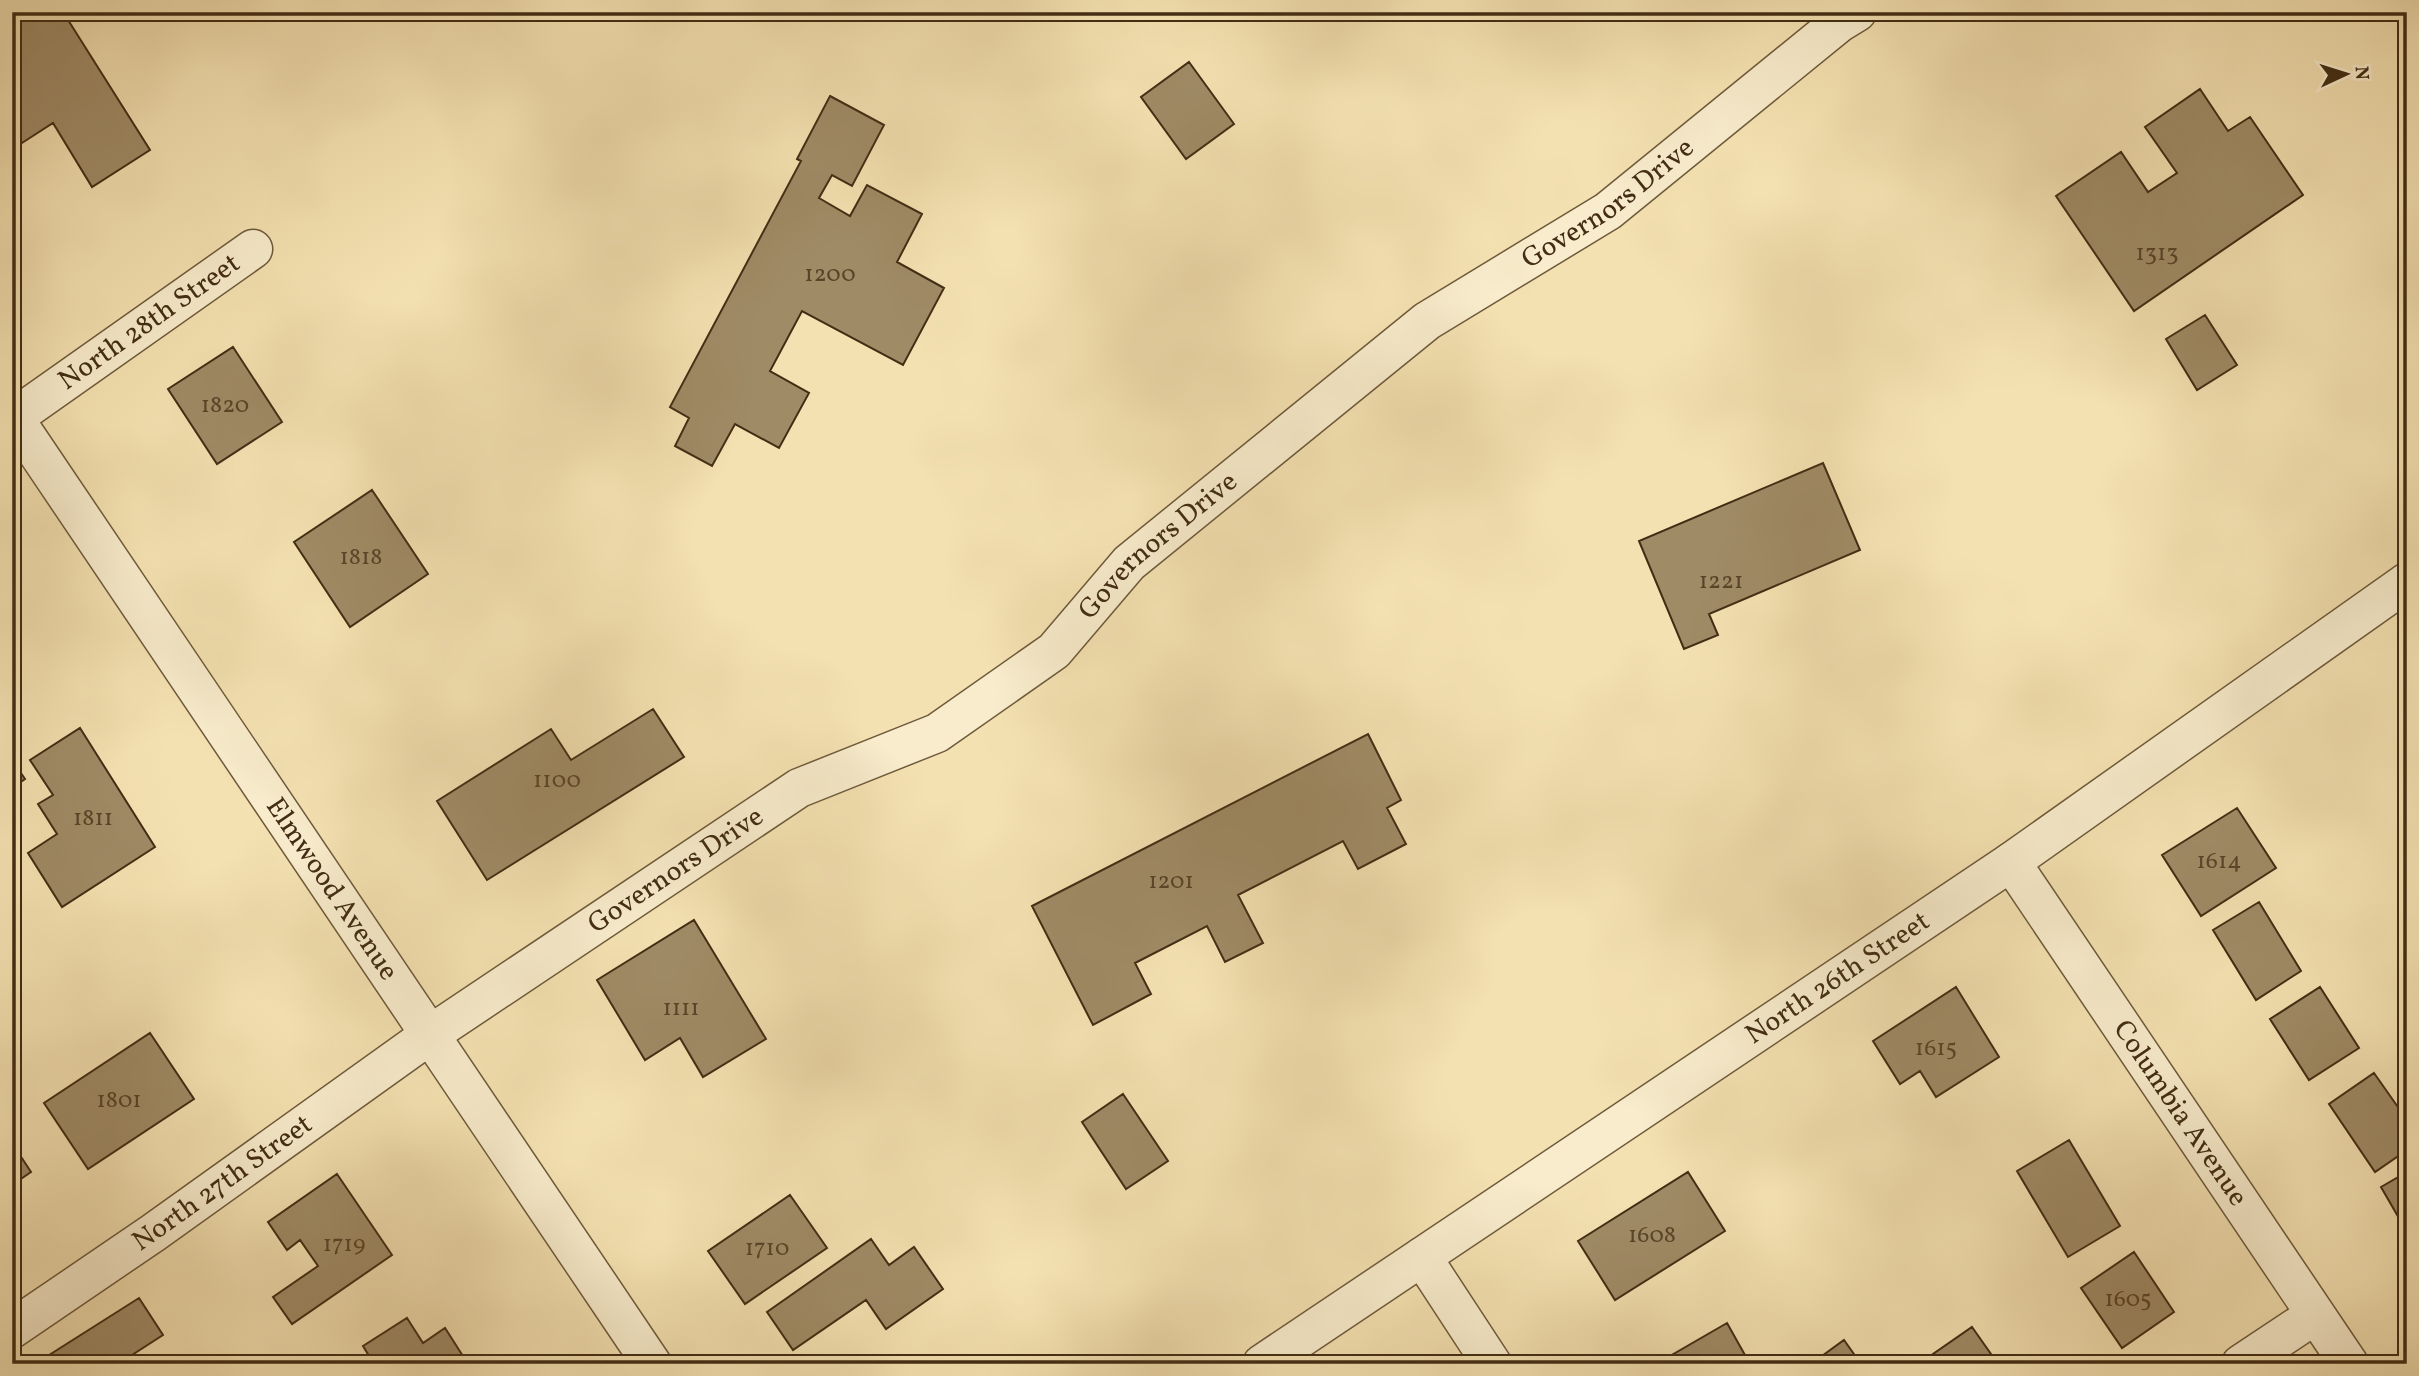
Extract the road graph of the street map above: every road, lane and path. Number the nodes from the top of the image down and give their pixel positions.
1 (1857, 12) edge
2 (253, 249) dead end
3 (13, 417) edge
4 (2407, 582) edge
5 (2011, 862) junction
6 (430, 1034) junction
7 (1422, 1257) junction
8 (2315, 1315) junction
9 (12, 1329) edge
10 (652, 1364) edge
11 (1262, 1364) edge
12 (1492, 1364) edge
13 (2241, 1364) edge
14 (2349, 1364) edge

1 - 6 street, Governors Drive
2 - 3 street, North 28th Street
3 - 6 street, Elmwood Avenue
4 - 5 street, North 26th Street
5 - 7 street, North 26th Street
5 - 8 street, Columbia Avenue
6 - 9 street, North 27th Street
6 - 10 street, Elmwood Avenue
7 - 11 street, North 26th Street
7 - 12 street
8 - 13 street
8 - 14 street, Columbia Avenue

